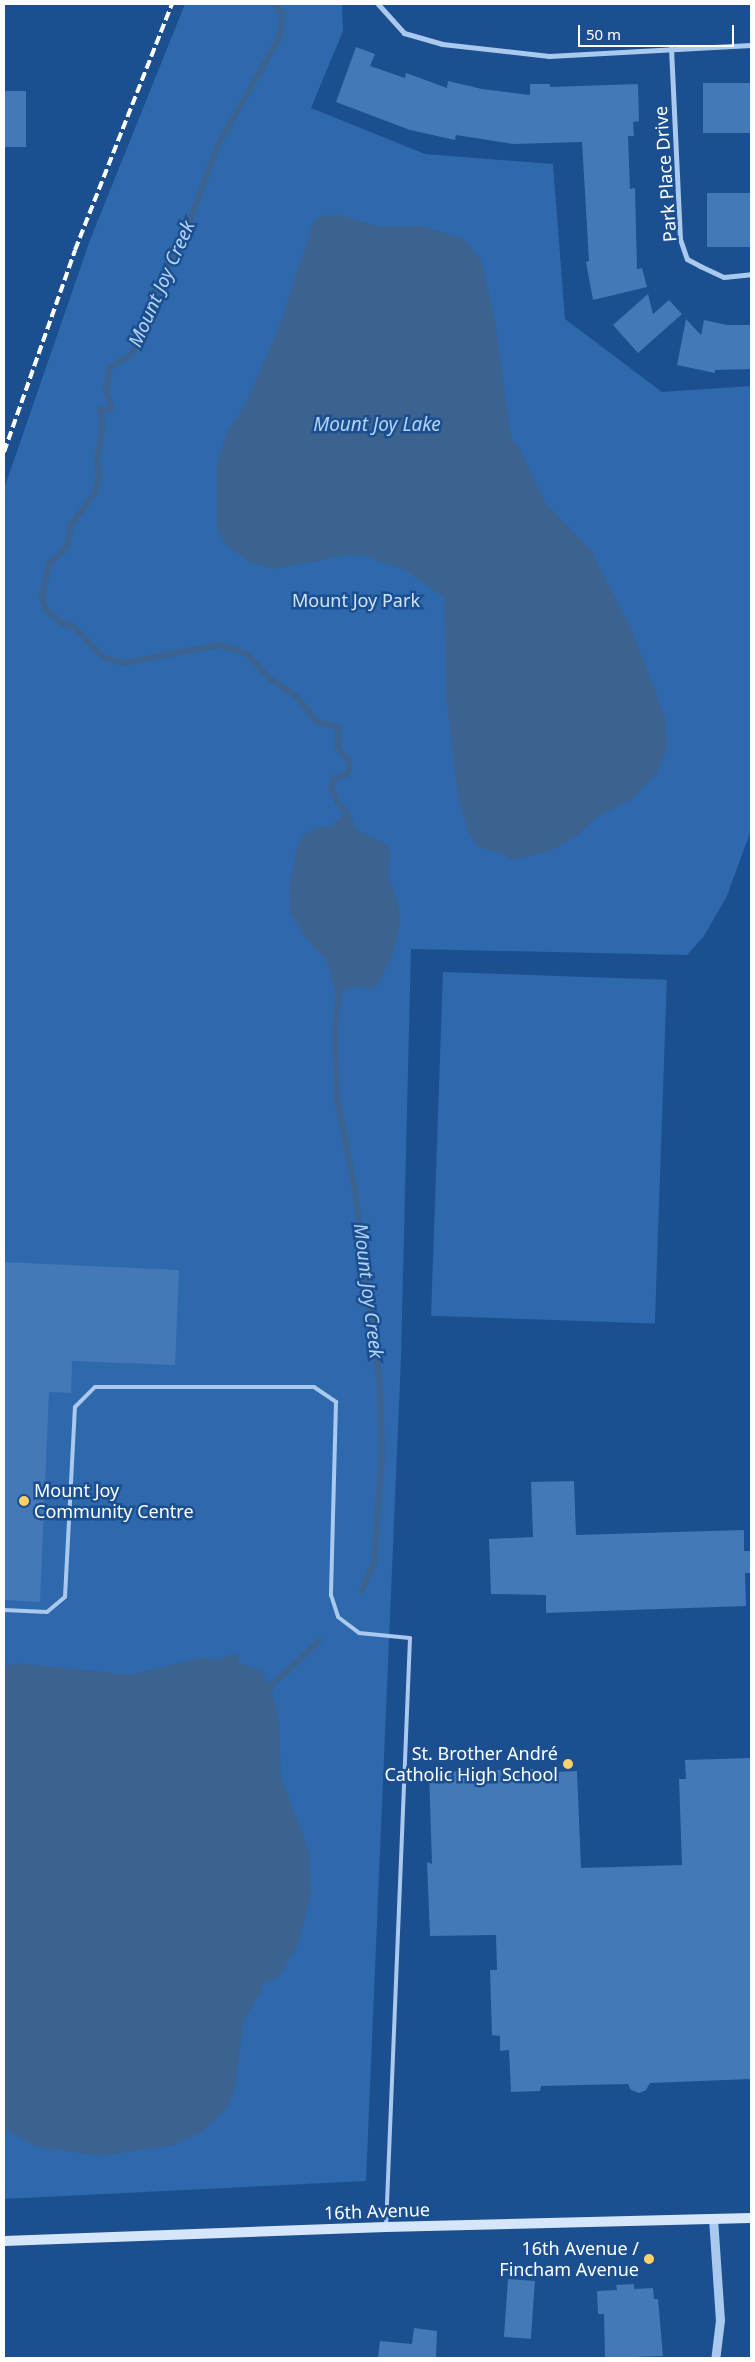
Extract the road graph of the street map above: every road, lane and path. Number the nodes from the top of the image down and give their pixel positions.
1 (378, 4) edge
2 (751, 45) edge
3 (672, 48) junction
4 (751, 274) edge
5 (4, 1610) edge
6 (713, 2218) junction
7 (751, 2218) edge
8 (386, 2226) junction
9 (4, 2241) edge
10 (716, 2358) edge

1 - 3 street
2 - 3 street
3 - 4 street, Park Place Drive
5 - 8 lane
6 - 7 main road, 16th Avenue
6 - 8 main road, 16th Avenue
6 - 10 street
8 - 9 main road, 16th Avenue

